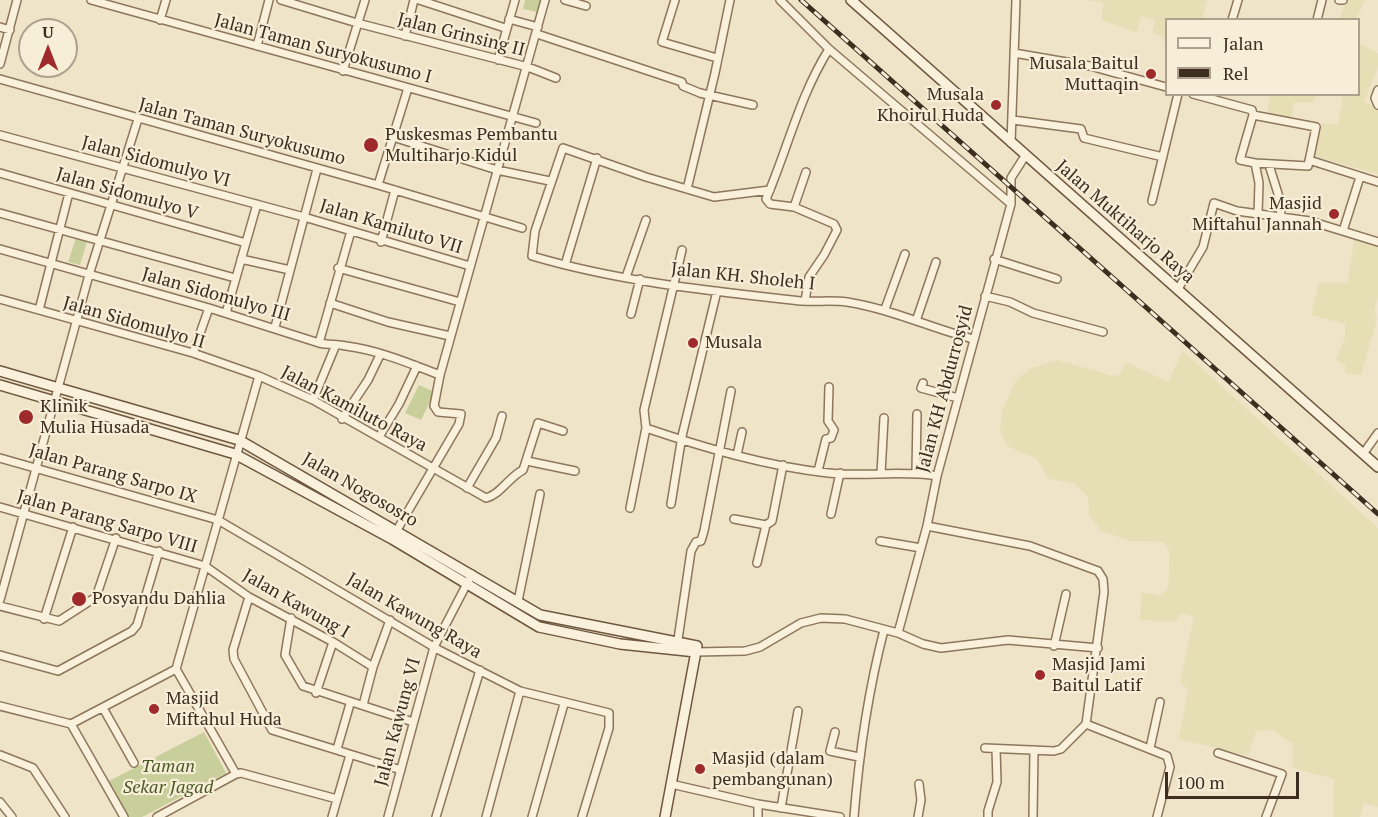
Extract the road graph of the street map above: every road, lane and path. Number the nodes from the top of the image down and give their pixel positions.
1 (17, 0) edge
2 (91, 0) edge
3 (166, 0) edge
4 (269, 0) edge
5 (281, 0) edge
6 (314, 0) edge
7 (364, 0) edge
8 (414, 0) edge
9 (419, 0) edge
10 (515, 0) edge
11 (545, 0) edge
12 (564, 0) edge
13 (675, 0) edge
14 (730, 0) edge
15 (780, 0) edge
16 (851, 0) edge
17 (1016, 0) edge
18 (1238, 0) edge
19 (1322, 0) edge
20 (1339, 0) edge
21 (1343, 0) edge
22 (586, 6) dead end
23 (312, 8) junction
24 (1233, 18) edge
25 (1318, 18) edge
26 (509, 19) junction
27 (160, 20) junction
28 (357, 23) junction
29 (0, 27) edge
30 (505, 28) junction
31 (10, 30) junction
32 (538, 30) junction
33 (405, 36) junction
34 (257, 46) junction
35 (829, 49) junction
36 (1014, 53) junction
37 (717, 58) junction
38 (498, 60) junction
39 (0, 64) edge
40 (528, 68) junction
41 (343, 71) junction
42 (556, 78) dead end
43 (0, 80) edge
44 (1165, 86) edge
45 (408, 88) junction
46 (1378, 90) edge
47 (710, 95) junction
48 (1178, 96) edge
49 (1215, 97) edge
50 (753, 105) dead end
51 (1378, 105) edge
52 (512, 116) junction
53 (1252, 116) junction
54 (138, 119) junction
55 (1013, 120) junction
56 (537, 123) dead end
57 (0, 135) edge
58 (393, 137) junction
59 (1011, 143) junction
60 (1025, 156) junction
61 (1163, 157) junction
62 (597, 158) junction
63 (1309, 160) junction
64 (1255, 163) junction
65 (1269, 165) junction
66 (122, 169) junction
67 (317, 169) junction
68 (497, 170) junction
69 (807, 172) dead end
70 (0, 173) edge
71 (1360, 177) junction
72 (550, 182) junction
73 (1378, 182) edge
74 (378, 185) junction
75 (687, 189) junction
76 (395, 190) junction
77 (770, 190) junction
78 (69, 193) junction
79 (1152, 201) dead end
80 (257, 204) junction
81 (1011, 204) junction
82 (110, 206) junction
83 (795, 207) junction
84 (0, 213) edge
85 (1258, 214) junction
86 (304, 217) junction
87 (485, 217) junction
88 (1281, 217) junction
89 (646, 220) dead end
90 (522, 228) dead end
91 (62, 231) junction
92 (351, 231) junction
93 (1344, 231) junction
94 (99, 240) junction
95 (381, 242) junction
96 (1378, 242) edge
97 (246, 243) junction
98 (0, 249) edge
99 (682, 250) dead end
100 (905, 254) dead end
101 (241, 259) junction
102 (994, 260) junction
103 (936, 262) dead end
104 (52, 263) junction
105 (565, 265) junction
106 (470, 266) junction
107 (338, 268) junction
108 (290, 270) junction
109 (88, 275) junction
110 (626, 277) junction
111 (235, 278) junction
112 (640, 279) junction
113 (1057, 279) dead end
114 (673, 287) junction
115 (1178, 289) junction
116 (717, 291) junction
117 (986, 296) junction
118 (0, 299) edge
119 (805, 301) junction
120 (460, 302) junction
121 (330, 303) junction
122 (209, 308) junction
123 (885, 309) junction
124 (39, 310) junction
125 (226, 314) junction
126 (631, 314) dead end
127 (916, 321) junction
128 (77, 322) junction
129 (275, 327) junction
130 (1103, 332) dead end
131 (450, 336) junction
132 (974, 339) junction
133 (319, 343) junction
134 (335, 347) junction
135 (193, 353) junction
136 (380, 355) junction
137 (417, 366) junction
138 (0, 371) edge
139 (440, 375) junction
140 (259, 376) junction
141 (923, 384) dead end
142 (0, 385) edge
143 (57, 386) junction
144 (830, 387) dead end
145 (731, 391) dead end
146 (958, 398) junction
147 (53, 399) junction
148 (313, 400) junction
149 (917, 414) dead end
150 (502, 416) dead end
151 (884, 418) dead end
152 (342, 419) junction
153 (646, 428) junction
154 (563, 431) dead end
155 (742, 432) dead end
156 (1378, 433) edge
157 (379, 437) junction
158 (239, 440) junction
159 (682, 440) junction
160 (718, 450) junction
161 (235, 454) junction
162 (1363, 454) junction
163 (737, 455) junction
164 (0, 458) edge
165 (527, 462) junction
166 (783, 465) junction
167 (1378, 467) edge
168 (35, 468) junction
169 (434, 468) junction
170 (575, 471) dead end
171 (819, 471) junction
172 (916, 472) junction
173 (840, 474) junction
174 (881, 474) junction
175 (937, 476) junction
176 (467, 488) junction
177 (540, 494) dead end
178 (671, 504) dead end
179 (0, 507) edge
180 (630, 508) dead end
181 (25, 514) junction
182 (831, 514) dead end
183 (734, 519) dead end
184 (218, 520) junction
185 (766, 525) junction
186 (927, 526) junction
187 (73, 527) junction
188 (397, 530) junction
189 (116, 538) junction
190 (880, 541) dead end
191 (921, 548) junction
192 (159, 551) junction
193 (757, 563) dead end
194 (205, 566) junction
195 (472, 574) junction
196 (466, 584) junction
197 (1066, 594) dead end
198 (249, 597) junction
199 (0, 600) edge
200 (518, 601) junction
201 (0, 606) edge
202 (291, 618) junction
203 (44, 619) junction
204 (390, 620) junction
205 (884, 630) junction
206 (621, 632) junction
207 (902, 634) junction
208 (333, 642) junction
209 (620, 644) junction
210 (677, 646) junction
211 (1054, 646) junction
212 (434, 647) junction
213 (1098, 648) junction
214 (699, 649) junction
215 (0, 655) edge
216 (373, 667) junction
217 (176, 669) junction
218 (480, 670) junction
219 (520, 691) junction
220 (316, 693) junction
221 (1160, 702) dead end
222 (350, 704) junction
223 (564, 704) junction
224 (363, 705) junction
225 (0, 706) edge
226 (103, 708) junction
227 (798, 711) dead end
228 (413, 722) junction
229 (71, 724) junction
230 (1086, 724) junction
231 (835, 732) dead end
232 (985, 748) dead end
233 (1150, 748) junction
234 (338, 749) junction
235 (996, 749) junction
236 (1034, 750) junction
237 (1218, 753) dead end
238 (0, 755) edge
239 (350, 755) junction
240 (859, 757) junction
241 (134, 763) dead end
242 (401, 770) junction
243 (236, 774) junction
244 (671, 784) junction
245 (919, 784) dead end
246 (337, 799) junction
247 (0, 801) edge
248 (758, 804) junction
249 (781, 808) junction
250 (388, 816) edge
251 (12, 817) edge
252 (65, 817) edge
253 (124, 817) edge
254 (157, 817) edge
255 (332, 817) edge
256 (397, 817) edge
257 (436, 817) edge
258 (486, 817) edge
259 (532, 817) edge
260 (582, 817) edge
261 (665, 817) edge
262 (758, 817) edge
263 (840, 817) edge
264 (854, 817) edge
265 (918, 817) edge
266 (988, 817) edge
267 (1033, 817) edge
268 (1156, 817) edge
269 (1266, 817) edge

1 - 31 street
2 - 27 street, Jalan Taman Suryokusumo I
3 - 27 street
4 - 34 street
5 - 23 street, Jalan Grinsing II
6 - 23 street
7 - 28 street
8 - 33 street
9 - 30 street
10 - 26 street
11 - 32 street
12 - 22 street
13 - 37 street
14 - 37 street
15 - 35 street
16 - 59 street, Jalan Muktiharjo Raya
17 - 36 street
18 - 24 street
19 - 25 street
20 - 21 street
23 - 28 street, Jalan Grinsing II
26 - 30 street
26 - 32 street
27 - 34 street, Jalan Taman Suryokusumo I
28 - 33 street, Jalan Grinsing II
28 - 41 street
29 - 31 street
30 - 38 street
31 - 39 street
32 - 40 street
32 - 47 street
33 - 38 street, Jalan Grinsing II
34 - 41 street, Jalan Taman Suryokusumo I
35 - 77 street
35 - 81 street
36 - 44 street
36 - 55 street
37 - 47 street
38 - 40 street, Jalan Grinsing II
40 - 42 street, Jalan Grinsing II
40 - 52 street
41 - 45 street, Jalan Taman Suryokusumo I
43 - 54 street, Jalan Taman Suryokusumo
45 - 52 street, Jalan Taman Suryokusumo I
45 - 58 street
46 - 51 street
47 - 50 street
47 - 75 street
48 - 61 street
49 - 53 street
52 - 56 street, Jalan Taman Suryokusumo I
52 - 68 street
53 - 63 street
53 - 64 street
54 - 66 street
54 - 67 street, Jalan Taman Suryokusumo
55 - 59 street
55 - 61 street
57 - 66 street, Jalan Sidomulyo VI
58 - 68 street
58 - 74 street
59 - 60 street, Jalan Muktiharjo Raya
60 - 81 street, Jalan KH Abdurrosyid
60 - 115 street, Jalan Muktiharjo Raya
61 - 79 street
62 - 72 street
62 - 75 street
62 - 105 street
63 - 65 street
63 - 71 street
64 - 65 street
64 - 85 street
65 - 88 street
66 - 80 street, Jalan Sidomulyo VI
66 - 82 street
67 - 74 street, Jalan Taman Suryokusumo
67 - 86 street
68 - 72 street
68 - 87 street
69 - 83 street
70 - 78 street, Jalan Sidomulyo V
71 - 73 street
71 - 93 street
72 - 105 street, Jalan KH. Sholeh I
74 - 76 street, Jalan Taman Suryokusumo
75 - 77 street
76 - 87 street, Jalan Taman Suryokusumo
76 - 95 street
77 - 83 street
78 - 82 street, Jalan Sidomulyo V
78 - 91 street
80 - 86 street, Jalan Sidomulyo VI
80 - 97 street
81 - 102 street, Jalan KH Abdurrosyid
82 - 94 street
82 - 97 street, Jalan Sidomulyo V
83 - 119 street
84 - 91 street
85 - 88 street
85 - 115 street
86 - 92 street, Jalan Kamiluto VII
86 - 108 street
87 - 90 street, Jalan Taman Suryokusumo
87 - 106 street
88 - 93 street
89 - 110 street
91 - 94 street
91 - 104 street
92 - 95 street, Jalan Kamiluto VII
92 - 107 street
93 - 96 street
94 - 109 street
94 - 111 street
95 - 106 street, Jalan Kamiluto VII
97 - 101 street
98 - 104 street
99 - 114 street
100 - 123 street
101 - 108 street
101 - 111 street
102 - 113 street
102 - 117 street, Jalan KH Abdurrosyid
103 - 127 street
104 - 109 street, Jalan Sidomulyo III
104 - 124 street
105 - 110 street, Jalan KH. Sholeh I
106 - 120 street
107 - 120 street
107 - 121 street
108 - 129 street
109 - 122 street, Jalan Sidomulyo III
109 - 128 street
110 - 112 street, Jalan KH. Sholeh I
111 - 125 street
112 - 114 street, Jalan KH. Sholeh I
112 - 126 street
114 - 116 street, Jalan KH. Sholeh I
114 - 153 street
115 - 162 street, Jalan Muktiharjo Raya
116 - 119 street, Jalan KH. Sholeh I
116 - 159 street
117 - 130 street
117 - 132 street, Jalan KH Abdurrosyid
118 - 124 street, Jalan Sidomulyo II
119 - 123 street, Jalan KH. Sholeh I
120 - 131 street
121 - 131 street
121 - 133 street
122 - 125 street, Jalan Sidomulyo III
122 - 135 street
123 - 127 street, Jalan KH. Sholeh I
124 - 128 street, Jalan Sidomulyo II
125 - 129 street, Jalan Sidomulyo III
127 - 132 street, Jalan KH. Sholeh I
128 - 135 street, Jalan Sidomulyo II
128 - 143 street
129 - 133 street, Jalan Sidomulyo III
131 - 139 street
132 - 146 street, Jalan KH Abdurrosyid
133 - 134 street, Jalan Sidomulyo III
134 - 136 street, Jalan Sidomulyo III
134 - 148 street
135 - 140 street, Jalan Sidomulyo II
136 - 137 street, Jalan Sidomulyo III
136 - 152 street
137 - 139 street, Jalan Sidomulyo III
137 - 157 street
138 - 143 street, Jalan Nogososro
139 - 169 street
140 - 148 street, Jalan Kamiluto Raya
140 - 158 street, Jalan Kamiluto Raya
141 - 146 street
142 - 147 street, Jalan Nogososro
143 - 147 street
143 - 158 street, Jalan Nogososro
144 - 171 street
145 - 160 street
146 - 175 street, Jalan KH Abdurrosyid
147 - 161 street, Jalan Nogososro
147 - 168 street
148 - 152 street, Jalan Kamiluto Raya
149 - 172 street
150 - 176 street
151 - 174 street
152 - 157 street, Jalan Kamiluto Raya
153 - 159 street
153 - 180 street
154 - 165 street
155 - 163 street
156 - 162 street
157 - 169 street, Jalan Kamiluto Raya
158 - 161 street, Jalan Kamiluto Raya
158 - 188 street, Jalan Nogososro
159 - 160 street
159 - 178 street
160 - 163 street
160 - 210 street
161 - 184 street, Jalan Kamiluto Raya
161 - 196 street, Jalan Nogososro
162 - 167 street, Jalan Muktiharjo Raya
163 - 166 street
164 - 168 street, Jalan Parang Sarpo IX
165 - 170 street
165 - 176 street, Jalan Kamiluto Raya
166 - 171 street
166 - 185 street
168 - 181 street
168 - 184 street, Jalan Parang Sarpo IX
169 - 176 street, Jalan Kamiluto Raya
169 - 188 street
171 - 173 street
172 - 174 street
172 - 175 street
173 - 174 street
173 - 182 street
175 - 186 street, Jalan KH Abdurrosyid
177 - 200 street
179 - 181 street, Jalan Parang Sarpo VIII
181 - 187 street, Jalan Parang Sarpo VIII
181 - 199 street
183 - 185 street
184 - 194 street, Jalan Kamiluto Raya
184 - 204 street, Jalan Kawung Raya
185 - 193 street
186 - 191 street, Jalan KH Abdurrosyid
186 - 213 street
187 - 189 street, Jalan Parang Sarpo VIII
187 - 203 street
188 - 195 street, Jalan Nogososro
189 - 192 street, Jalan Parang Sarpo VIII
189 - 203 street
190 - 191 street
191 - 207 street, Jalan KH Abdurrosyid
192 - 194 street, Jalan Parang Sarpo VIII
192 - 215 street
194 - 198 street, Jalan Kawung I
194 - 217 street, Jalan Kamiluto Raya
195 - 196 street, Jalan Kawung VI
195 - 200 street, Jalan Nogososro
196 - 209 street, Jalan Nogososro
196 - 212 street, Jalan Kawung VI
197 - 211 street
198 - 202 street, Jalan Kawung I
198 - 234 street
200 - 206 street, Jalan Nogososro
201 - 203 street
202 - 208 street, Jalan Kawung I
202 - 220 street
204 - 212 street, Jalan Kawung Raya
204 - 216 street
205 - 207 street
205 - 214 street
205 - 240 street
206 - 209 street
206 - 210 street, Jalan Nogososro
207 - 211 street
208 - 216 street, Jalan Kawung I
208 - 220 street
209 - 210 street, Jalan Nogososro
210 - 214 street, Jalan Nogososro
211 - 213 street
212 - 218 street, Jalan Kawung Raya
212 - 228 street, Jalan Kawung VI
213 - 230 street
214 - 244 street
216 - 224 street
217 - 226 street
217 - 243 street
218 - 219 street, Jalan Kawung Raya
218 - 257 street
219 - 223 street, Jalan Kawung Raya
219 - 258 street
220 - 222 street
221 - 233 street
222 - 224 street
222 - 234 street
223 - 259 street
223 - 260 street, Jalan Kawung Raya
224 - 228 street
225 - 229 street
226 - 229 street
226 - 241 street
227 - 249 street
228 - 242 street, Jalan Kawung VI
229 - 253 street
230 - 233 street
230 - 236 street
231 - 240 street
232 - 235 street
233 - 268 street
234 - 239 street
235 - 236 street
235 - 266 street
236 - 267 street
237 - 269 street
238 - 252 street
239 - 242 street
239 - 246 street
240 - 264 street
242 - 250 street, Jalan Kawung VI
243 - 246 street
243 - 254 street
244 - 248 street
244 - 261 street
245 - 265 street
246 - 255 street
247 - 251 street
248 - 249 street
248 - 262 street
249 - 263 street
250 - 256 street

